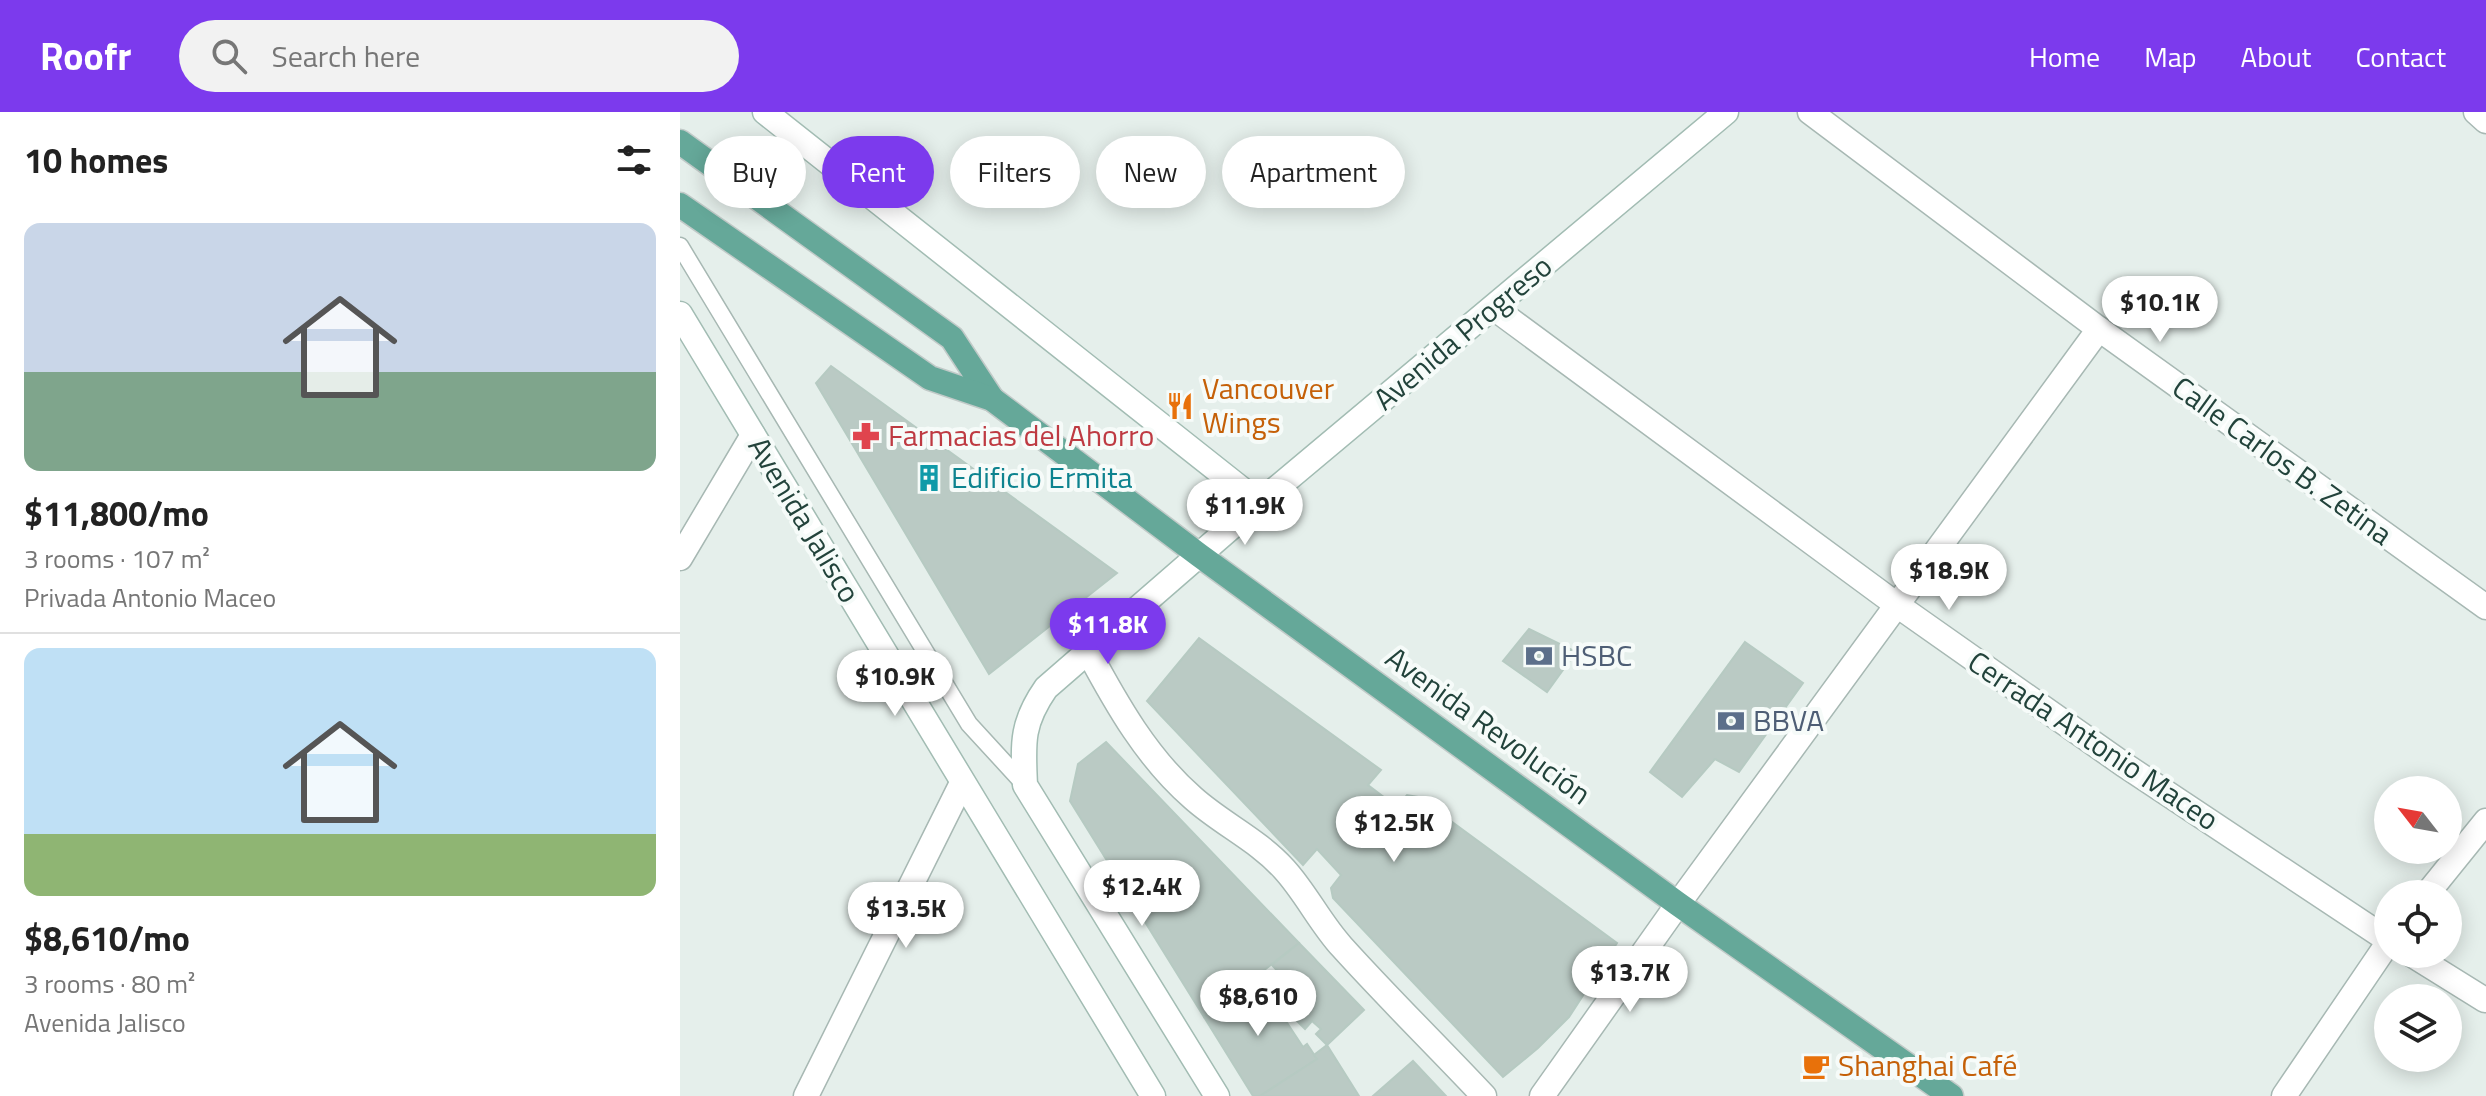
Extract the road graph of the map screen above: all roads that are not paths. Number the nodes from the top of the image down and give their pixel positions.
1 (765, 112) edge
2 (1726, 112) edge
3 (1810, 112) edge
4 (2476, 112) edge
5 (2486, 121) edge
6 (680, 142) edge
7 (680, 205) edge
8 (680, 246) edge
9 (1494, 308) junction
10 (680, 314) edge
11 (2099, 329) junction
12 (992, 399) junction
13 (753, 435) junction
14 (1259, 503) junction
15 (1199, 555) junction
16 (680, 558) edge
17 (1897, 605) junction
18 (2486, 607) edge
19 (1088, 651) junction
20 (962, 783) junction
21 (1025, 785) junction
22 (2486, 821) edge
23 (2438, 880) edge
24 (1678, 904) junction
25 (2374, 933) edge
26 (2374, 963) edge
27 (2434, 968) edge
28 (2485, 1000) edge
29 (806, 1096) edge
30 (1153, 1096) edge
31 (1217, 1096) edge
32 (1484, 1096) edge
33 (1542, 1096) edge
34 (1951, 1096) edge
35 (2284, 1096) edge

1 - 14 street
2 - 9 street, Avenida Progreso
3 - 11 street, Calle Carlos B. Zetina
4 - 5 street
6 - 12 main road, Avenida Revolución
7 - 12 main road, Avenida Revolución
8 - 21 lane
9 - 14 street, Avenida Progreso
9 - 17 street, Cerrada Antonio Maceo
10 - 13 street, Avenida Jalisco
11 - 17 street
11 - 18 street, Calle Carlos B. Zetina
12 - 15 main road, Avenida Revolución
13 - 16 street
13 - 20 street, Avenida Jalisco
14 - 15 street, Avenida Progreso
15 - 19 street, Avenida Progreso
15 - 24 main road, Avenida Revolución
17 - 24 street
17 - 25 street, Cerrada Antonio Maceo
19 - 21 street, Avenida Progreso
19 - 32 street
20 - 29 street
20 - 30 street, Avenida Jalisco
21 - 31 street
22 - 23 street
24 - 33 street
24 - 34 main road, Avenida Revolución
26 - 35 street
27 - 28 street

